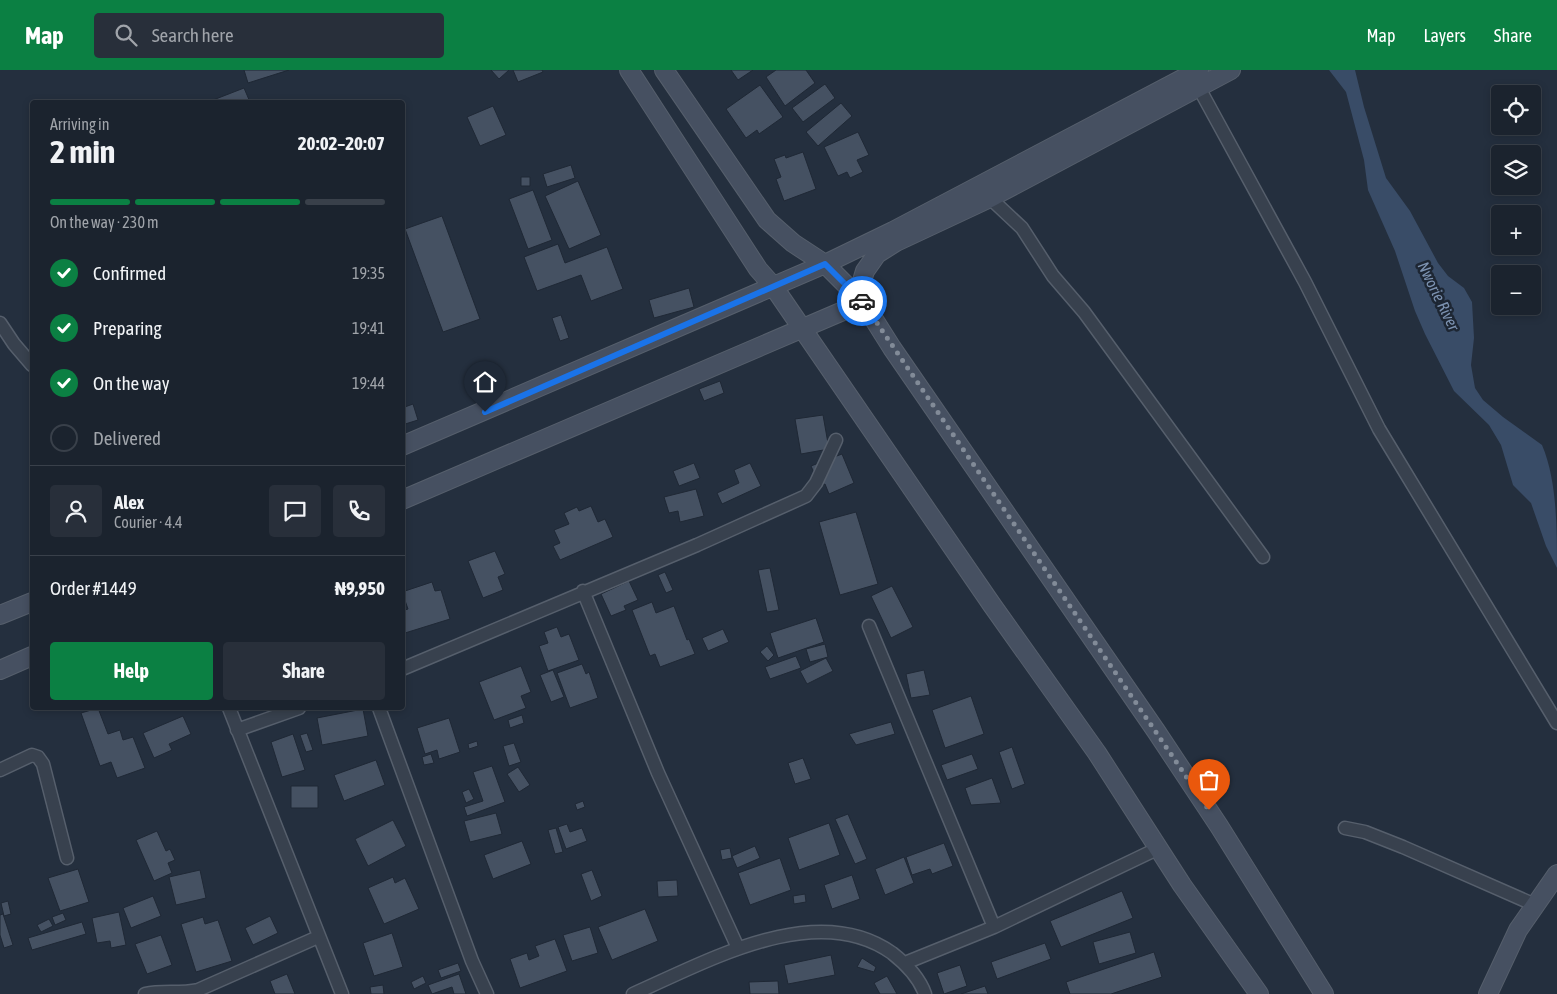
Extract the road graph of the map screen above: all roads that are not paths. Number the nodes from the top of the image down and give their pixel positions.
1 (629, 70) edge
2 (664, 70) edge
3 (1199, 70) edge
4 (1231, 70) edge
5 (1199, 88) junction
6 (990, 198) junction
7 (825, 264) junction
8 (773, 286) junction
9 (858, 294) junction
10 (0, 323) edge
11 (803, 329) junction
12 (30, 363) edge
13 (836, 440) dead end
14 (405, 445) edge
15 (405, 499) edge
16 (1263, 557) dead end
17 (584, 591) junction
18 (30, 603) edge
19 (0, 615) edge
20 (869, 626) dead end
21 (30, 657) edge
22 (405, 668) edge
23 (0, 670) edge
24 (230, 710) edge
25 (293, 710) edge
26 (380, 710) edge
27 (1557, 723) edge
28 (237, 730) junction
29 (0, 770) edge
30 (1345, 828) dead end
31 (1159, 848) junction
32 (67, 858) dead end
33 (1557, 874) edge
34 (1535, 905) junction
35 (994, 927) junction
36 (318, 937) junction
37 (738, 948) junction
38 (905, 963) junction
39 (145, 994) edge
40 (342, 994) edge
41 (487, 994) edge
42 (633, 994) edge
43 (925, 994) edge
44 (1259, 994) edge
45 (1324, 994) edge
46 (1488, 994) edge

1 - 8 street
2 - 7 street
3 - 7 street
4 - 5 street
5 - 6 street
5 - 27 street
6 - 9 street
6 - 16 street
7 - 8 street
7 - 9 street
8 - 11 street
8 - 14 street
9 - 11 street
9 - 45 street
10 - 12 street
11 - 15 street
11 - 31 street
13 - 17 street
17 - 22 street
17 - 37 street
18 - 19 street
20 - 35 street
21 - 23 street
24 - 28 street
25 - 28 street
26 - 41 street
28 - 36 street
29 - 32 street
30 - 34 street
31 - 35 street
31 - 44 street
33 - 34 street
34 - 46 street
35 - 38 street
36 - 39 street
36 - 40 street
37 - 38 street
37 - 42 street
38 - 43 street

